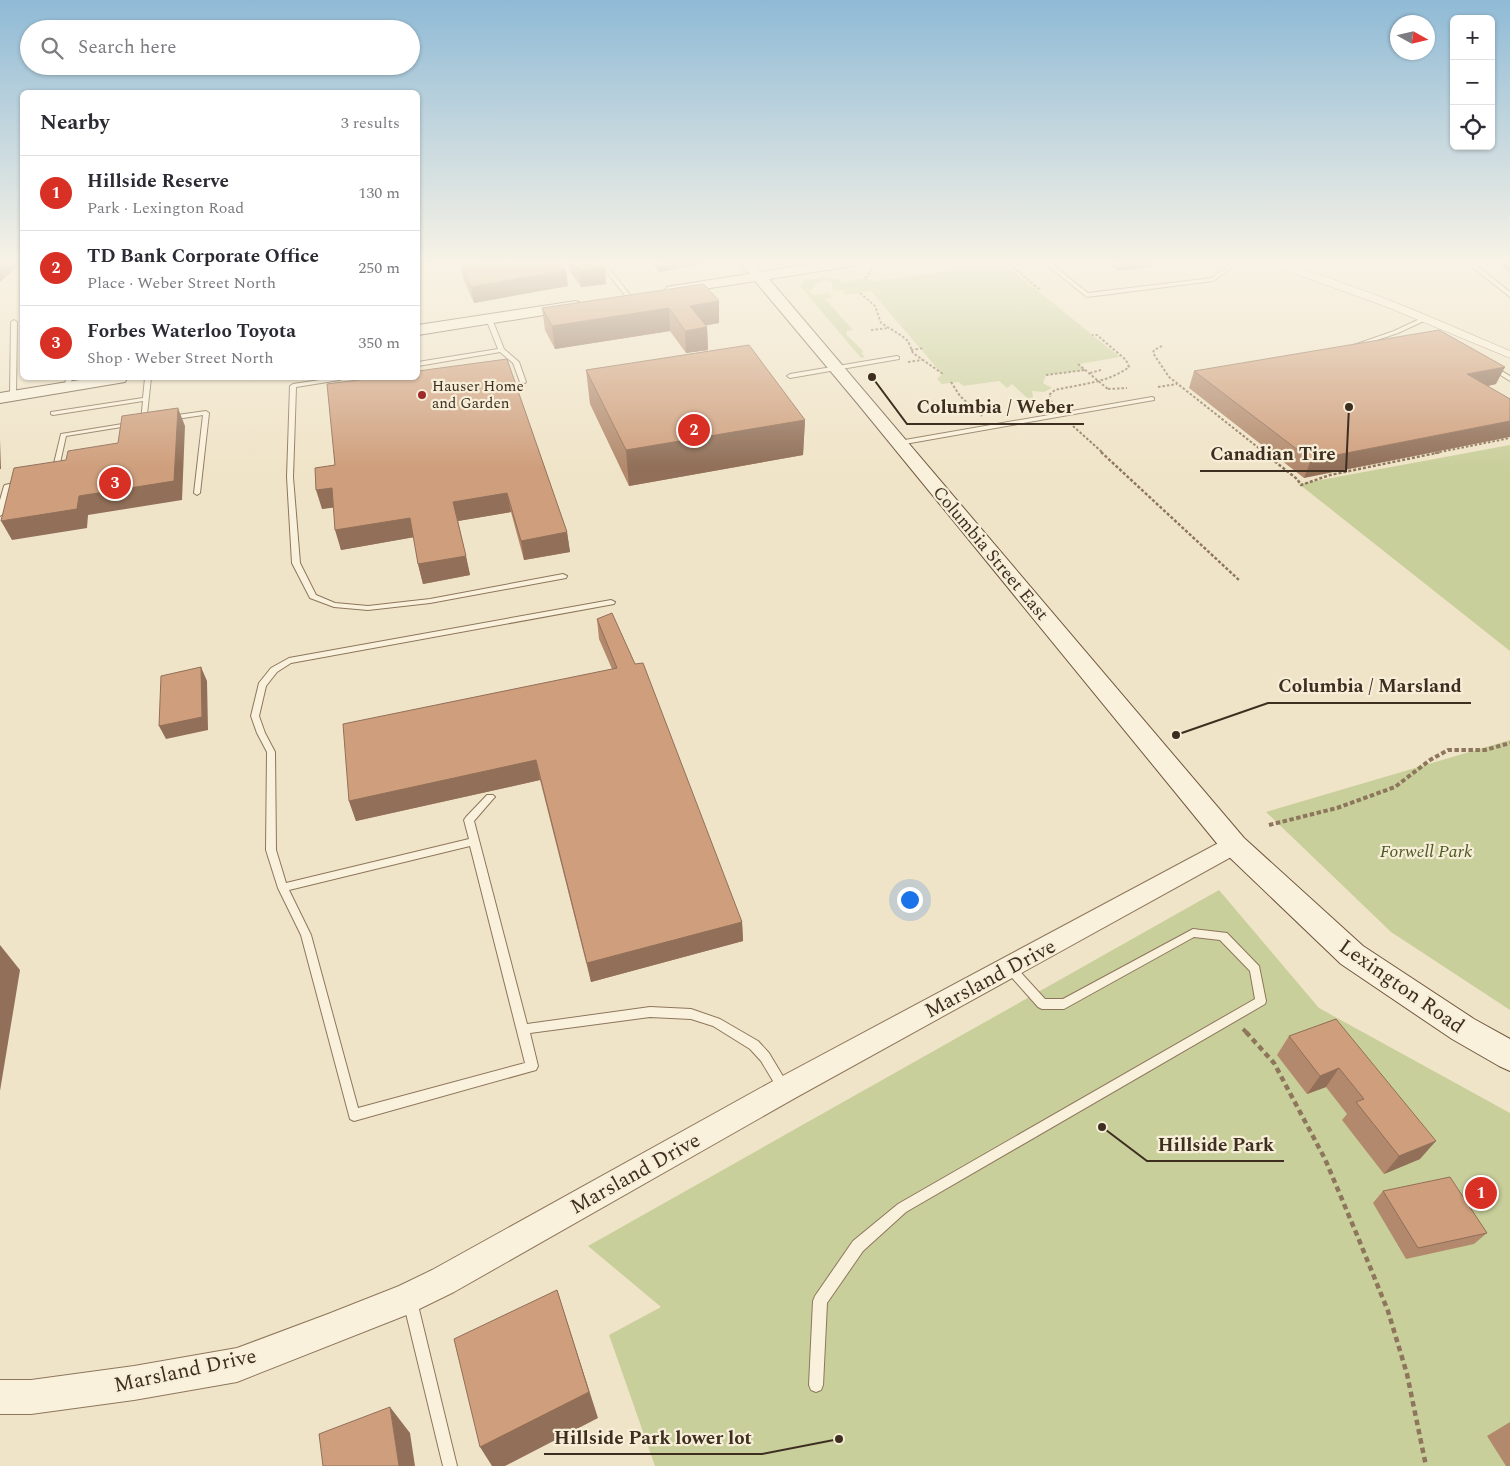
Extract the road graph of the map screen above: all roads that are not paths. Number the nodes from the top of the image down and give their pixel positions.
1 (13, 330) edge
2 (493, 330) edge
3 (805, 330) edge
4 (1396, 330) edge
5 (1408, 330) edge
6 (1454, 330) edge
7 (1412, 332) edge
8 (1348, 348) edge
9 (501, 350) junction
10 (1510, 355) edge
11 (899, 361) road end
12 (1482, 363) edge
13 (420, 364) edge
14 (837, 368) junction
15 (790, 376) dead end
16 (94, 380) edge
17 (148, 380) edge
18 (328, 380) edge
19 (1510, 380) edge
20 (69, 382) edge
21 (523, 382) dead end
22 (6, 397) edge
23 (146, 399) junction
24 (1152, 399) dead end
25 (53, 413) dead end
26 (162, 420) edge
27 (153, 421) edge
28 (144, 422) junction
29 (123, 426) junction
30 (122, 433) edge
31 (899, 443) junction
32 (65, 465) edge
33 (56, 466) junction
34 (53, 477) edge
35 (26, 482) edge
36 (197, 492) dead end
37 (0, 514) edge
38 (563, 576) dead end
39 (611, 602) dead end
40 (490, 797) dead end
41 (474, 841) junction
42 (1234, 845) junction
43 (283, 888) junction
44 (1009, 968) junction
45 (523, 1028) junction
46 (1510, 1056) edge
47 (785, 1089) junction
48 (409, 1298) junction
49 (816, 1384) dead end
50 (0, 1397) edge
51 (450, 1466) edge

1 - 22 lane
2 - 9 lane
3 - 14 main road, Columbia Street East
4 - 8 lane
5 - 7 lane
6 - 10 street
9 - 13 lane
9 - 21 lane
11 - 14 lane
12 - 19 lane
14 - 15 lane
14 - 31 main road, Columbia Street East
16 - 20 main road
17 - 23 lane
18 - 38 lane
20 - 22 main road
23 - 25 lane
23 - 28 lane
24 - 31 lane
26 - 36 lane
27 - 28 lane
28 - 29 lane
29 - 30 lane
29 - 33 lane
31 - 42 main road, Columbia Street East
32 - 33 lane
33 - 34 lane
35 - 37 lane
39 - 43 lane
40 - 41 lane
41 - 43 lane
41 - 45 lane
42 - 44 street, Marsland Drive
42 - 46 main road, Lexington Road
43 - 45 lane
44 - 47 street, Marsland Drive
44 - 49 lane
45 - 47 lane
47 - 48 street, Marsland Drive
48 - 50 street, Marsland Drive
48 - 51 lane

